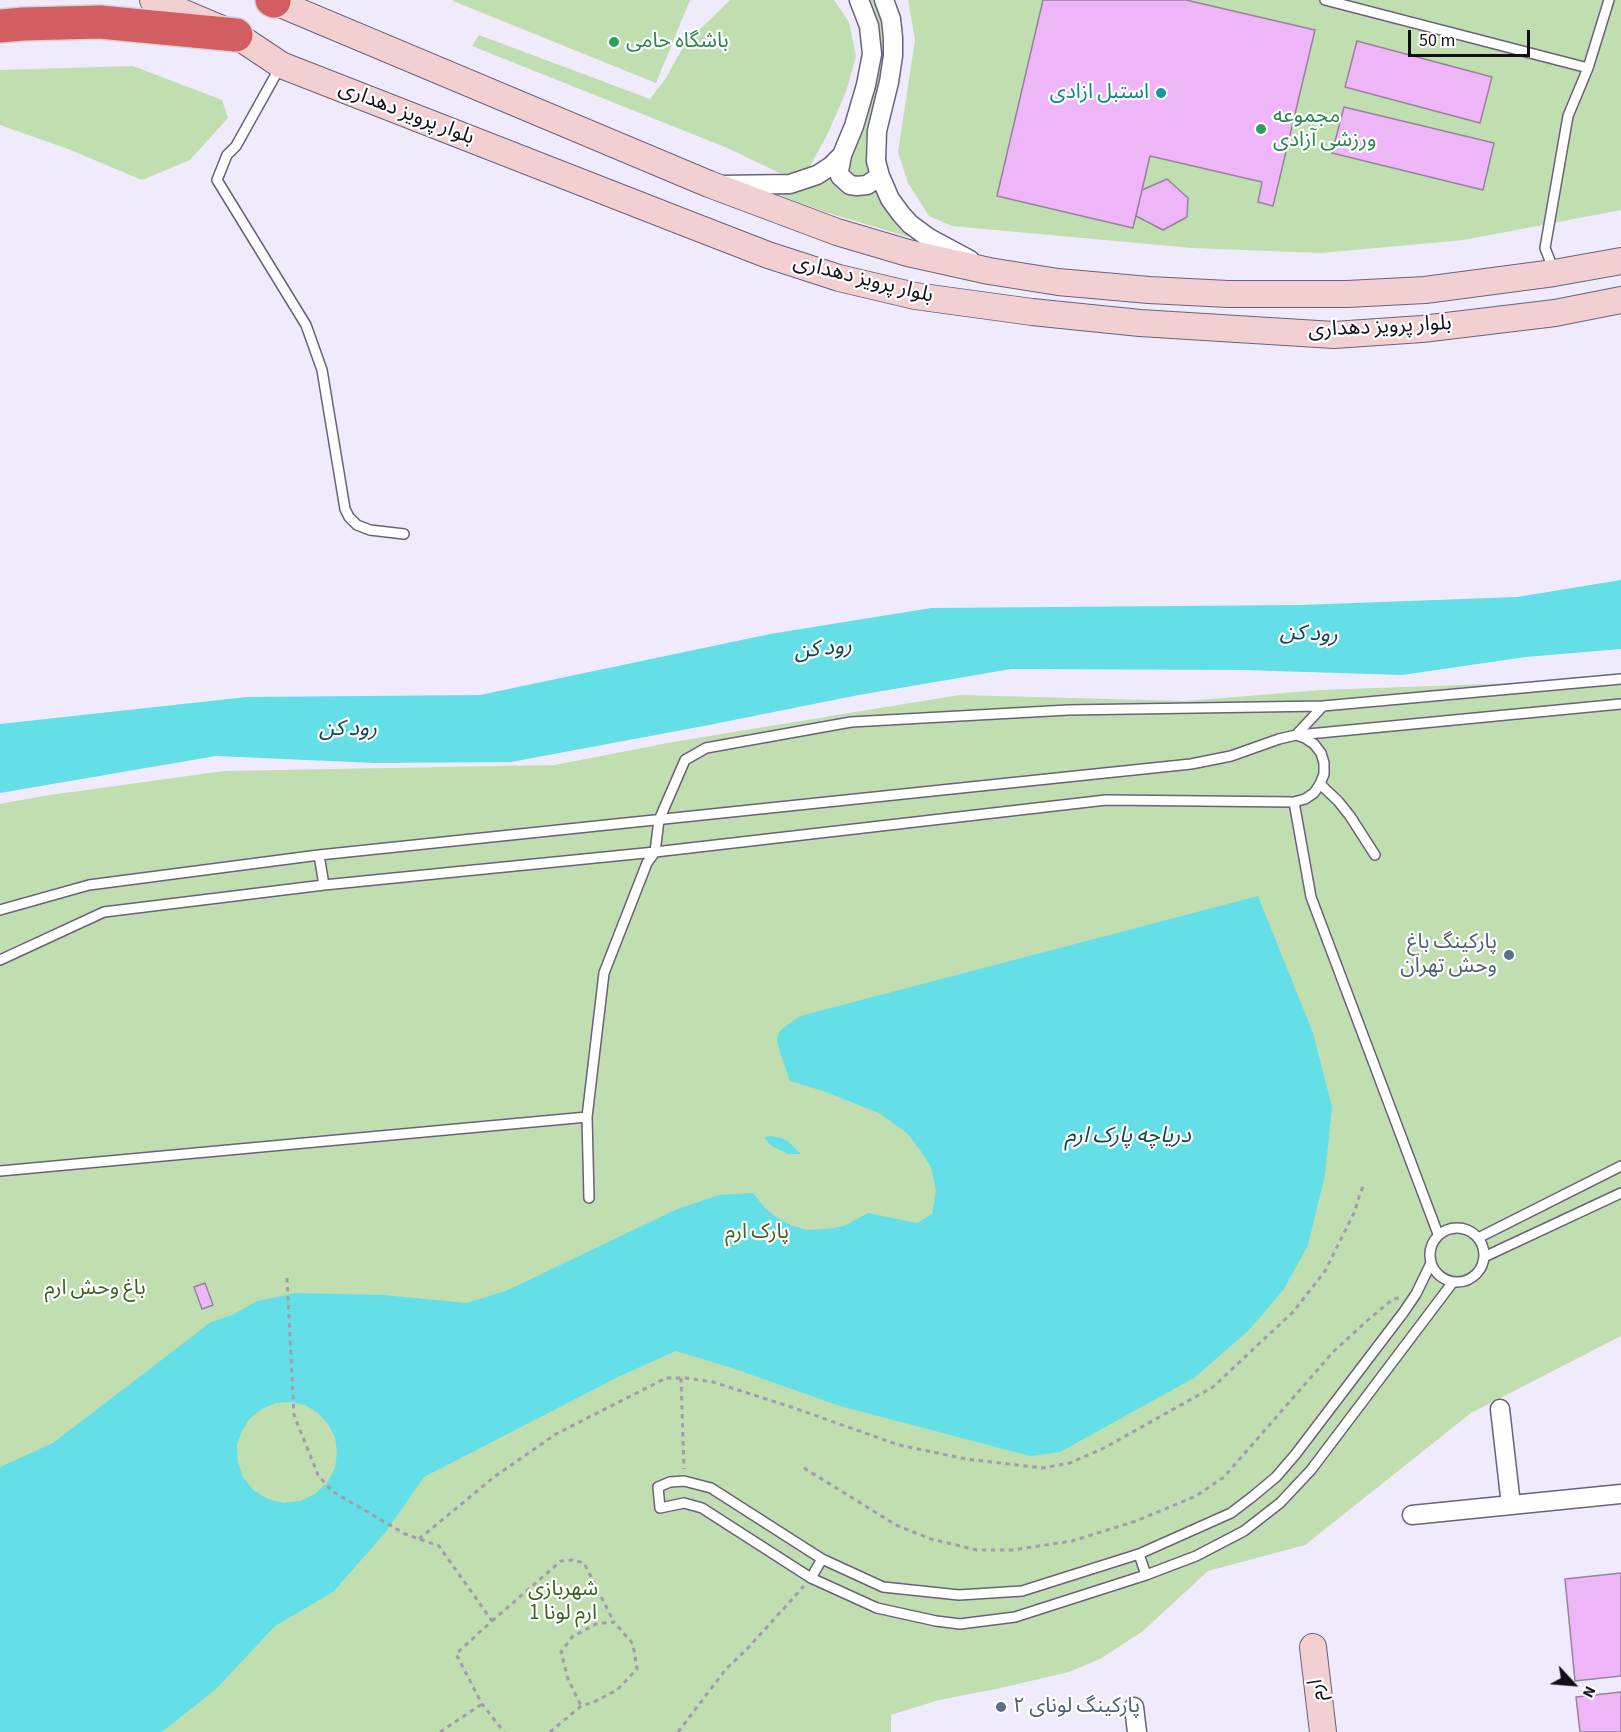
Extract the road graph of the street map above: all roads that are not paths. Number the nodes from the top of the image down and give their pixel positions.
1 (153, 0) edge
2 (272, 0) edge
3 (859, 0) edge
4 (884, 0) edge
5 (1325, 0) edge
6 (1609, 0) edge
7 (0, 26) edge
8 (236, 35) junction
9 (281, 65) junction
10 (1588, 68) junction
11 (842, 155) junction
12 (880, 176) junction
13 (709, 184) junction
14 (1621, 261) edge
15 (989, 271) junction
16 (1554, 273) junction
17 (1621, 300) edge
18 (404, 534) dead end
19 (1621, 679) edge
20 (1621, 704) edge
21 (1323, 706) junction
22 (1296, 735) junction
23 (1320, 784) junction
24 (1294, 802) junction
25 (658, 820) junction
26 (655, 852) junction
27 (319, 855) junction
28 (1375, 855) dead end
29 (324, 885) junction
30 (0, 910) edge
31 (0, 960) edge
32 (587, 1117) junction
33 (1621, 1166) edge
34 (0, 1171) edge
35 (1621, 1193) edge
36 (589, 1198) dead end
37 (1438, 1234) junction
38 (1478, 1238) junction
39 (1484, 1257) junction
40 (1431, 1263) junction
41 (1453, 1282) junction
42 (1500, 1408) dead end
43 (1621, 1494) edge
44 (1511, 1505) junction
45 (1412, 1515) dead end
46 (1138, 1554) junction
47 (822, 1559) junction
48 (1146, 1575) junction
49 (811, 1578) junction
50 (1313, 1647) dead end
51 (1134, 1707) dead end
52 (1137, 1732) edge
53 (1323, 1732) edge

1 - 8 main road, بلوار پرویز دهداری
2 - 13 main road, بلوار پرویز دهداری
3 - 11 street
4 - 12 street
5 - 10 lane
6 - 10 lane
7 - 8 highway
8 - 9 main road, بلوار پرویز دهداری
9 - 17 main road, بلوار پرویز دهداری
9 - 18 lane
10 - 16 lane
11 - 12 street
11 - 13 street
12 - 15 street
13 - 15 main road, بلوار پرویز دهداری
14 - 16 main road, بلوار پرویز دهداری
15 - 16 main road, بلوار پرویز دهداری
19 - 21 lane
20 - 22 lane
21 - 22 lane
21 - 25 lane
22 - 23 lane
22 - 25 lane
23 - 24 lane
23 - 28 lane
24 - 26 lane
24 - 37 lane
25 - 26 lane
25 - 27 lane
26 - 29 lane
26 - 32 lane
27 - 29 lane
27 - 30 lane
29 - 31 lane
32 - 34 lane
32 - 36 lane
33 - 38 lane
35 - 39 lane
37 - 38 lane
37 - 40 lane
38 - 39 lane
39 - 41 lane
40 - 41 lane
40 - 46 lane
41 - 48 lane
42 - 44 street
43 - 44 street
44 - 45 street
46 - 47 lane
46 - 48 lane
47 - 49 lane
47 - 49 lane
48 - 49 lane
50 - 53 main road, ارم
51 - 52 street

